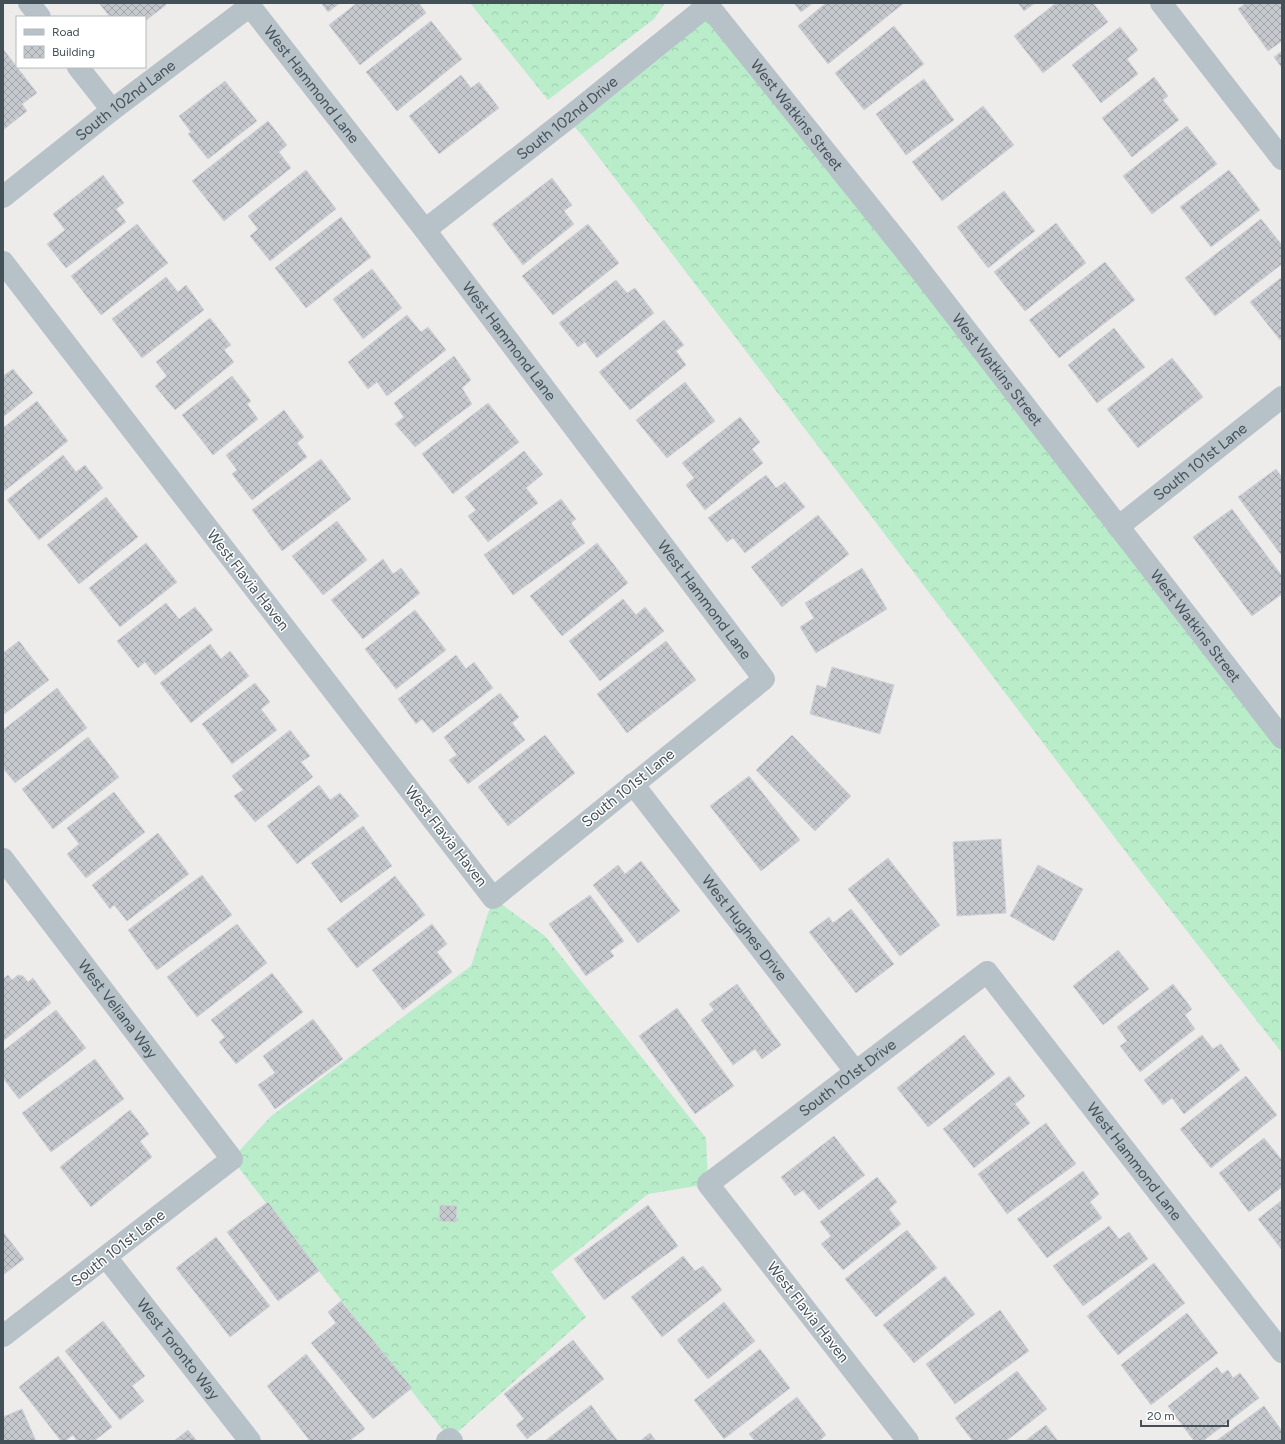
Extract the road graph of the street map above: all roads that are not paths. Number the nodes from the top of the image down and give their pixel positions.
1 (29, 3) edge
2 (1161, 3) edge
3 (708, 5) joint
4 (250, 6) joint
5 (39, 16) edge
6 (79, 68) edge
7 (112, 110) junction
8 (1282, 159) edge
9 (3, 197) edge
10 (425, 230) junction
11 (3, 262) edge
12 (1282, 397) edge
13 (1118, 527) junction
14 (764, 679) joint
15 (1282, 738) edge
16 (633, 784) junction
17 (3, 859) edge
18 (493, 898) joint
19 (987, 972) joint
20 (855, 1071) junction
21 (232, 1159) joint
22 (708, 1184) joint
23 (106, 1257) junction
24 (3, 1336) edge
25 (1282, 1352) edge
26 (250, 1441) edge
27 (908, 1441) edge

1 - 5 street
2 - 8 street
3 - 10 street, South 102nd Drive
3 - 13 street, West Watkins Street
4 - 7 street, South 102nd Lane
4 - 10 street, West Hammond Lane
6 - 7 street
7 - 9 street, South 102nd Lane
10 - 14 street, West Hammond Lane
11 - 18 street, West Flavia Haven
12 - 13 street, South 101st Lane
13 - 15 street, West Watkins Street
14 - 16 street, South 101st Lane
16 - 18 street, South 101st Lane
16 - 20 street, West Hughes Drive
17 - 21 street, West Veliana Way
19 - 20 street, South 101st Drive
19 - 25 street, West Hammond Lane
20 - 22 street, South 101st Drive
21 - 23 street, South 101st Lane
22 - 27 street, West Flavia Haven
23 - 24 street, South 101st Lane
23 - 26 street, West Toronto Way

